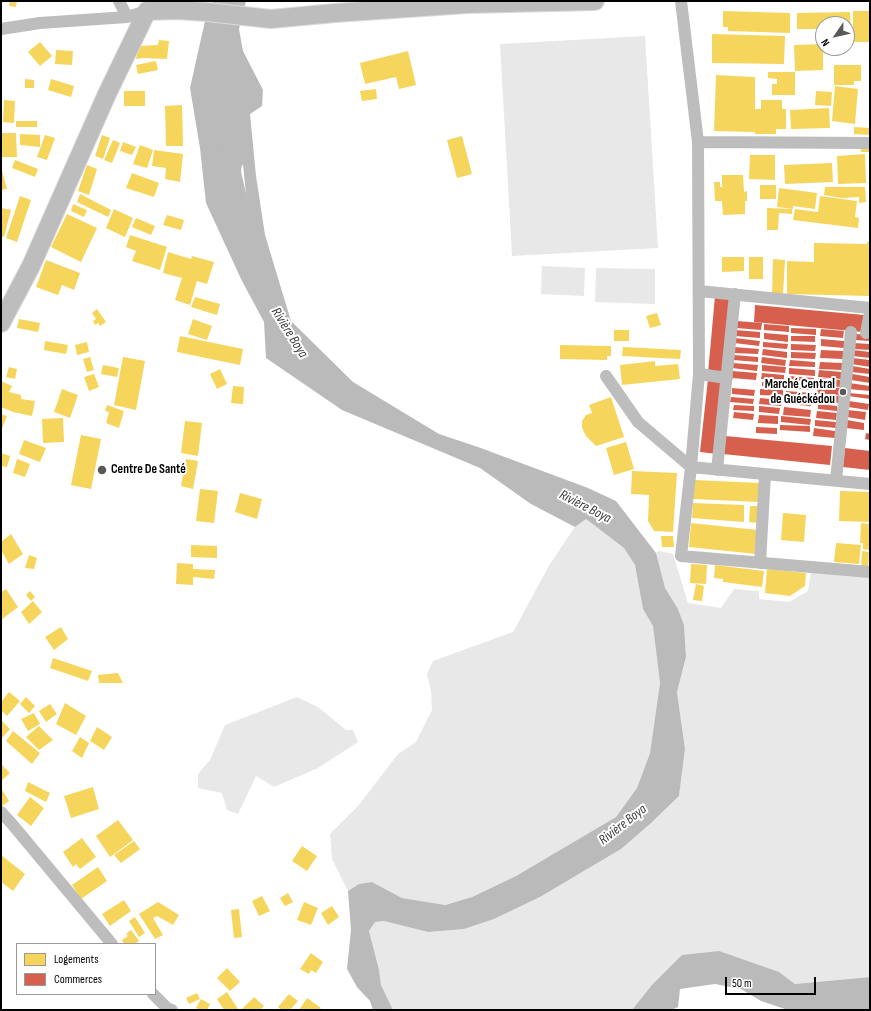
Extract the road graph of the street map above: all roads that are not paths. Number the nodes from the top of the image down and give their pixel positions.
1 (119, 1) edge
2 (595, 1) edge
3 (681, 1) edge
4 (467, 2) edge
5 (147, 11) junction
6 (127, 17) junction
7 (1, 29) edge
8 (698, 142) junction
9 (870, 144) edge
10 (699, 291) junction
11 (735, 294) junction
12 (870, 308) edge
13 (870, 312) edge
14 (1, 323) edge
15 (850, 332) dead end
16 (866, 333) dead end
17 (699, 374) junction
18 (606, 376) dead end
19 (727, 378) junction
20 (691, 467) junction
21 (718, 470) junction
22 (765, 474) junction
23 (836, 480) junction
24 (870, 484) edge
25 (760, 563) junction
26 (870, 572) edge
27 (1, 812) edge
28 (111, 943) edge
29 (154, 995) edge
30 (172, 1010) edge

1 - 6 street
2 - 4 highway
3 - 8 street
4 - 5 highway
5 - 6 street
5 - 14 highway
6 - 7 street
8 - 9 street
8 - 10 street
10 - 11 street
10 - 17 street
11 - 12 street
11 - 19 street
13 - 16 street
15 - 23 street
17 - 19 street
17 - 20 street
18 - 20 street
19 - 21 street
20 - 21 street
20 - 25 street
21 - 22 street
22 - 23 street
22 - 25 street
23 - 24 street
25 - 26 street
27 - 28 street
29 - 30 street

